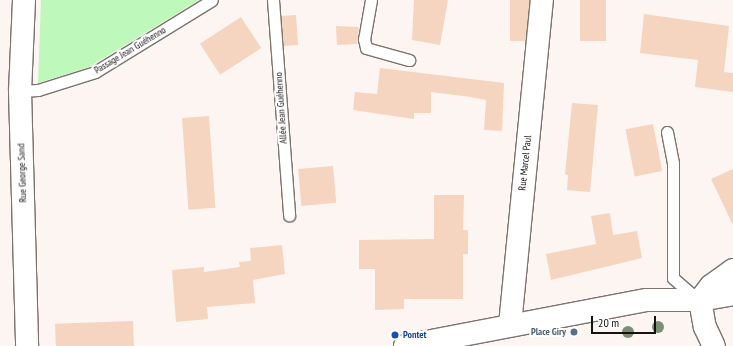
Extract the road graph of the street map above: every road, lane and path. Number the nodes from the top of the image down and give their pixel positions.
1 (24, 0) edge
2 (212, 0) edge
3 (273, 0) edge
4 (371, 0) edge
5 (542, 0) edge
6 (409, 60) dead end
7 (20, 91) junction
8 (667, 132) dead end
9 (289, 215) dead end
10 (733, 270) edge
11 (733, 294) edge
12 (700, 300) junction
13 (510, 325) junction
14 (27, 346) edge
15 (405, 346) edge
16 (714, 346) edge

1 - 7 street, Rue George Sand
2 - 7 lane, Passage Jean Guéhenno
3 - 9 lane, Allée Jean Guéhenno
4 - 6 lane
5 - 13 street, Rue Marcel Paul
7 - 14 street, Rue George Sand
8 - 12 lane
10 - 12 street
11 - 12 street
12 - 13 street
12 - 16 street
13 - 15 street

